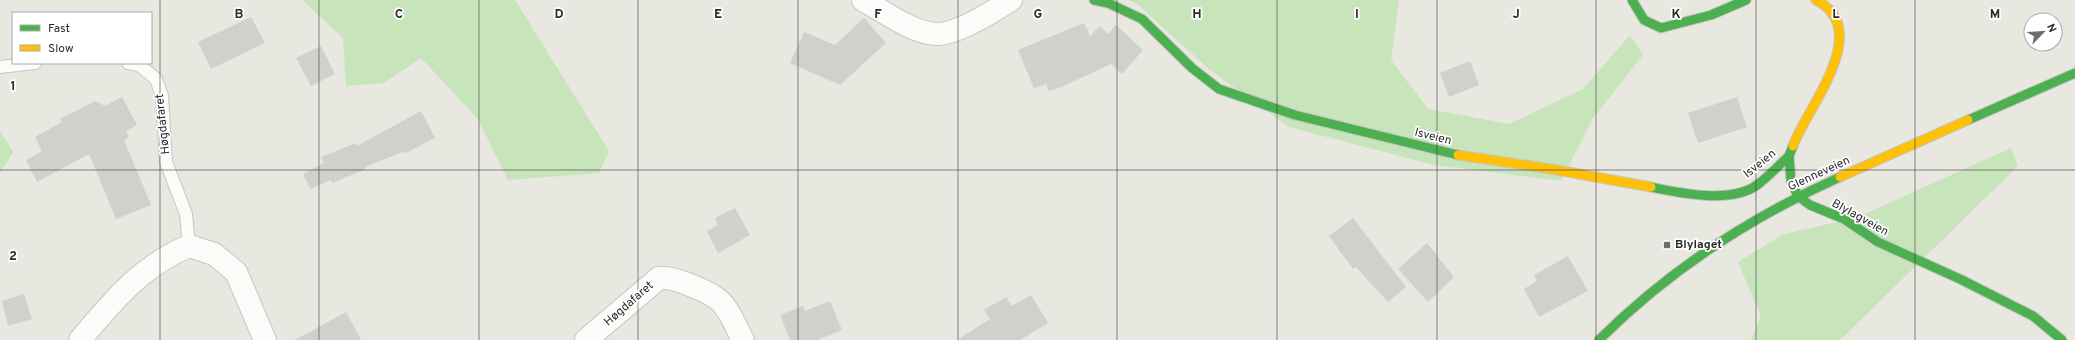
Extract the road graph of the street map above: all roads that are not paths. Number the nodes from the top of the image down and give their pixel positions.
1 (863, 0) edge
2 (1011, 0) edge
3 (1094, 0) edge
4 (1632, 0) edge
5 (1746, 0) edge
6 (1816, 0) edge
7 (26, 64) edge
8 (132, 64) edge
9 (0, 67) edge
10 (2075, 73) edge
11 (1789, 156) junction
12 (1798, 196) junction
13 (189, 246) junction
14 (80, 340) edge
15 (265, 340) edge
16 (586, 340) edge
17 (743, 340) edge
18 (1599, 340) edge
19 (2062, 340) edge

1 - 2 street
3 - 11 street, Isveien
4 - 5 street
6 - 11 street
7 - 9 lane
8 - 13 lane, Høgdafaret
10 - 12 street, Glenneveien
11 - 12 street
12 - 18 street, Glenneveien
12 - 19 street, Blylagveien
13 - 14 street
13 - 15 street
16 - 17 street, Høgdafaret

